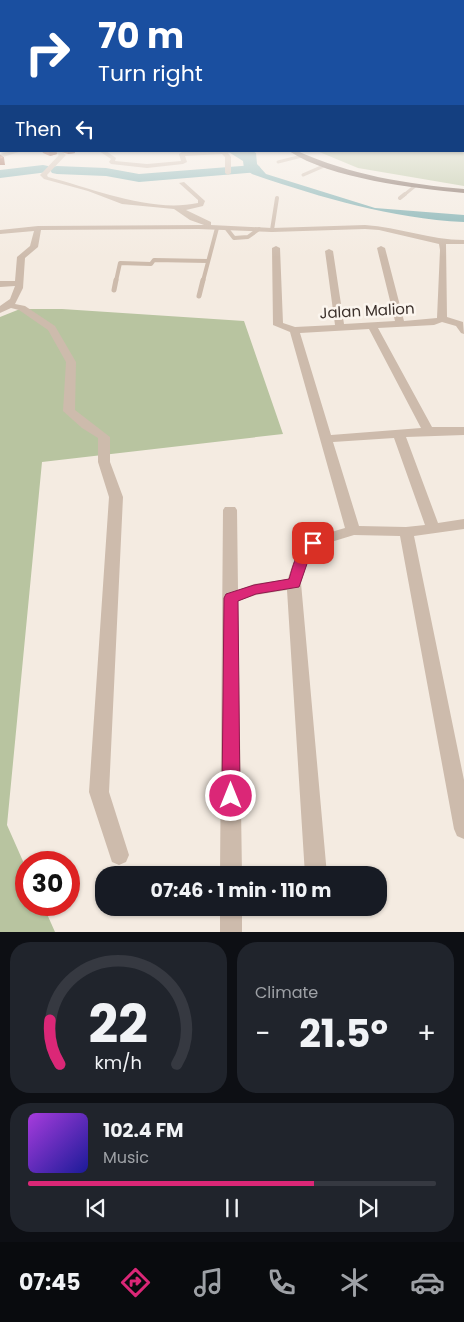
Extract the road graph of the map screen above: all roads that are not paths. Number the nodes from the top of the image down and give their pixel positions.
1 (49, 170) edge
2 (314, 170) edge
3 (346, 170) edge
4 (358, 170) edge
5 (304, 175) dead end
6 (182, 184) dead end
7 (415, 186) junction
8 (464, 187) edge
9 (464, 192) edge
10 (277, 198) dead end
11 (400, 198) dead end
12 (180, 209) junction
13 (38, 228) junction
14 (217, 228) junction
15 (272, 230) junction
16 (0, 232) edge
17 (442, 242) junction
18 (464, 242) edge
19 (276, 248) dead end
20 (380, 248) dead end
21 (329, 251) dead end
22 (208, 261) junction
23 (19, 283) junction
24 (0, 284) edge
25 (114, 290) dead end
26 (199, 296) dead end
27 (5, 307) edge
28 (442, 319) junction
29 (400, 324) junction
30 (372, 325) junction
31 (462, 326) edge
32 (340, 327) junction
33 (294, 330) junction
34 (428, 430) junction
35 (464, 431) edge
36 (400, 434) junction
37 (325, 439) junction
38 (230, 510) dead end
39 (464, 524) edge
40 (433, 527) junction
41 (352, 530) junction
42 (406, 532) junction
43 (294, 583) junction
44 (231, 598) junction
45 (464, 829) edge
46 (120, 855) dead end
47 (231, 866) edge
48 (315, 866) edge
49 (231, 916) edge
50 (231, 932) edge

1 - 12 street
2 - 5 lane
3 - 7 main road
4 - 8 main road
6 - 12 street
7 - 9 main road
7 - 11 lane
10 - 15 lane
12 - 14 street
13 - 14 street
13 - 16 street
13 - 23 street
14 - 15 street
14 - 22 lane
15 - 17 street
17 - 18 street
17 - 28 street
19 - 33 street
20 - 29 street
21 - 32 street
22 - 25 lane
22 - 26 lane
23 - 24 street
23 - 27 street
27 - 46 street
28 - 29 street, Jalan Malion
28 - 31 street
29 - 30 street, Jalan Malion
30 - 32 street, Jalan Malion
30 - 34 street
32 - 33 street, Jalan Malion
33 - 37 street
34 - 35 street
34 - 36 street
36 - 37 street
36 - 40 street
37 - 41 street
38 - 44 street
39 - 40 street
40 - 42 street
41 - 42 street
41 - 43 street
42 - 45 street
43 - 44 street
43 - 48 street
44 - 47 street
49 - 50 street

